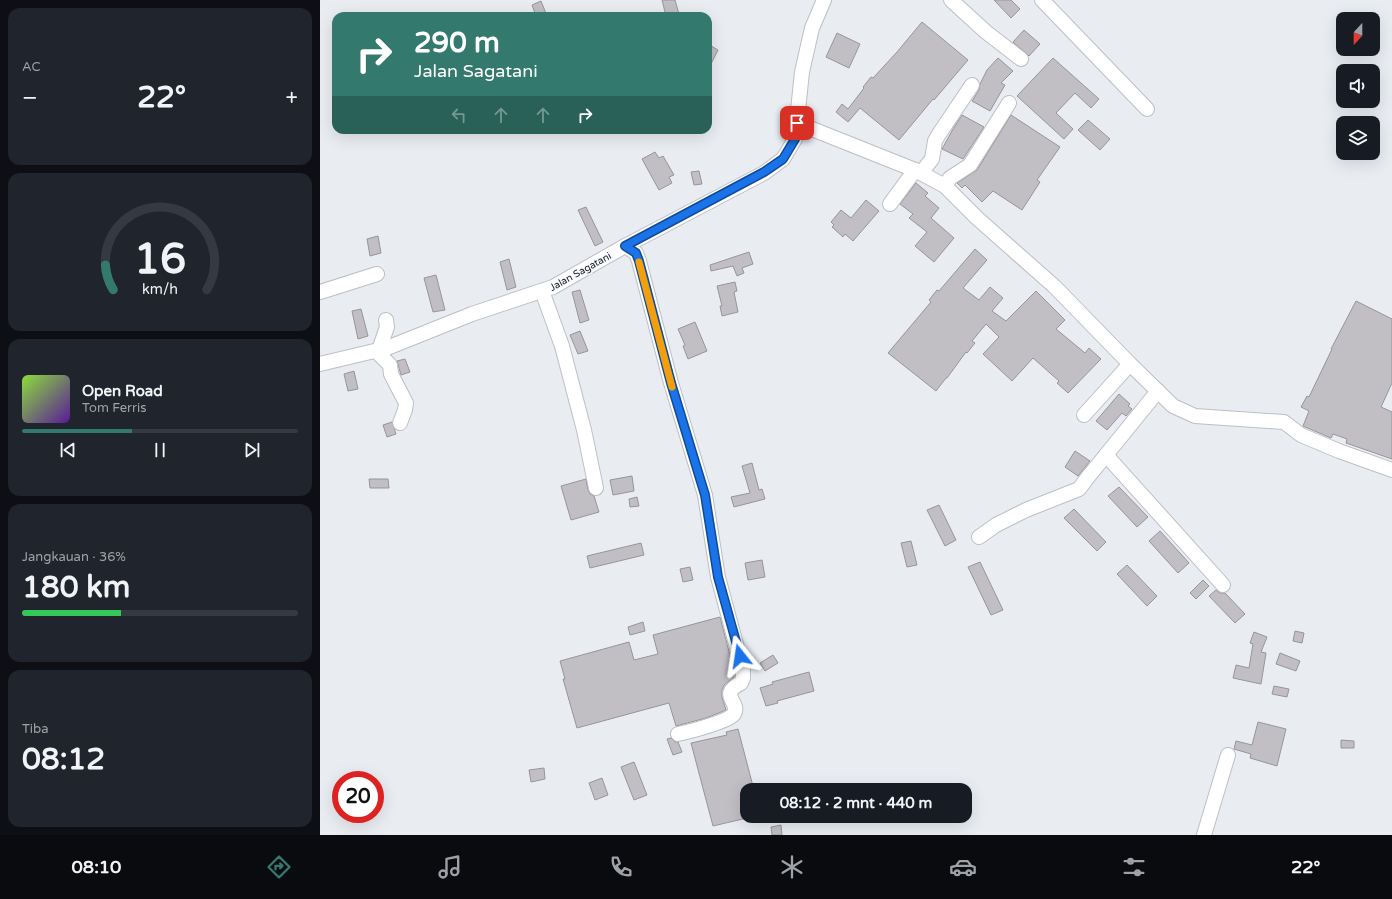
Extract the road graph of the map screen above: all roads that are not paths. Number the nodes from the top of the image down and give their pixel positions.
1 (824, 0) edge
2 (951, 0) edge
3 (1042, 0) edge
4 (1021, 59) dead end
5 (972, 85) dead end
6 (1009, 103) dead end
7 (1147, 109) dead end
8 (797, 123) junction
9 (918, 171) junction
10 (945, 186) junction
11 (890, 204) dead end
12 (625, 246) junction
13 (377, 274) dead end
14 (542, 291) junction
15 (320, 292) edge
16 (386, 320) dead end
17 (377, 350) junction
18 (320, 364) edge
19 (1130, 364) junction
20 (1158, 391) junction
21 (1084, 415) dead end
22 (400, 423) dead end
23 (1106, 455) junction
24 (1392, 470) edge
25 (596, 488) dead end
26 (979, 537) dead end
27 (1223, 585) dead end
28 (678, 734) dead end
29 (1228, 755) dead end
30 (1204, 835) edge

1 - 8 street, Jalan Sagatani
2 - 4 street
3 - 7 street
5 - 9 street
6 - 10 street
8 - 9 street
8 - 12 street, Jalan Sagatani
9 - 10 street
9 - 11 street
10 - 19 street
12 - 14 street, Jalan Sagatani
12 - 28 street
13 - 15 street
14 - 17 street, Jalan Sagatani
14 - 25 street
16 - 17 street
17 - 18 street, Jalan Sagatani
17 - 22 street
19 - 20 street
19 - 21 street
20 - 23 street
20 - 24 street
23 - 26 street
23 - 27 street
29 - 30 street

